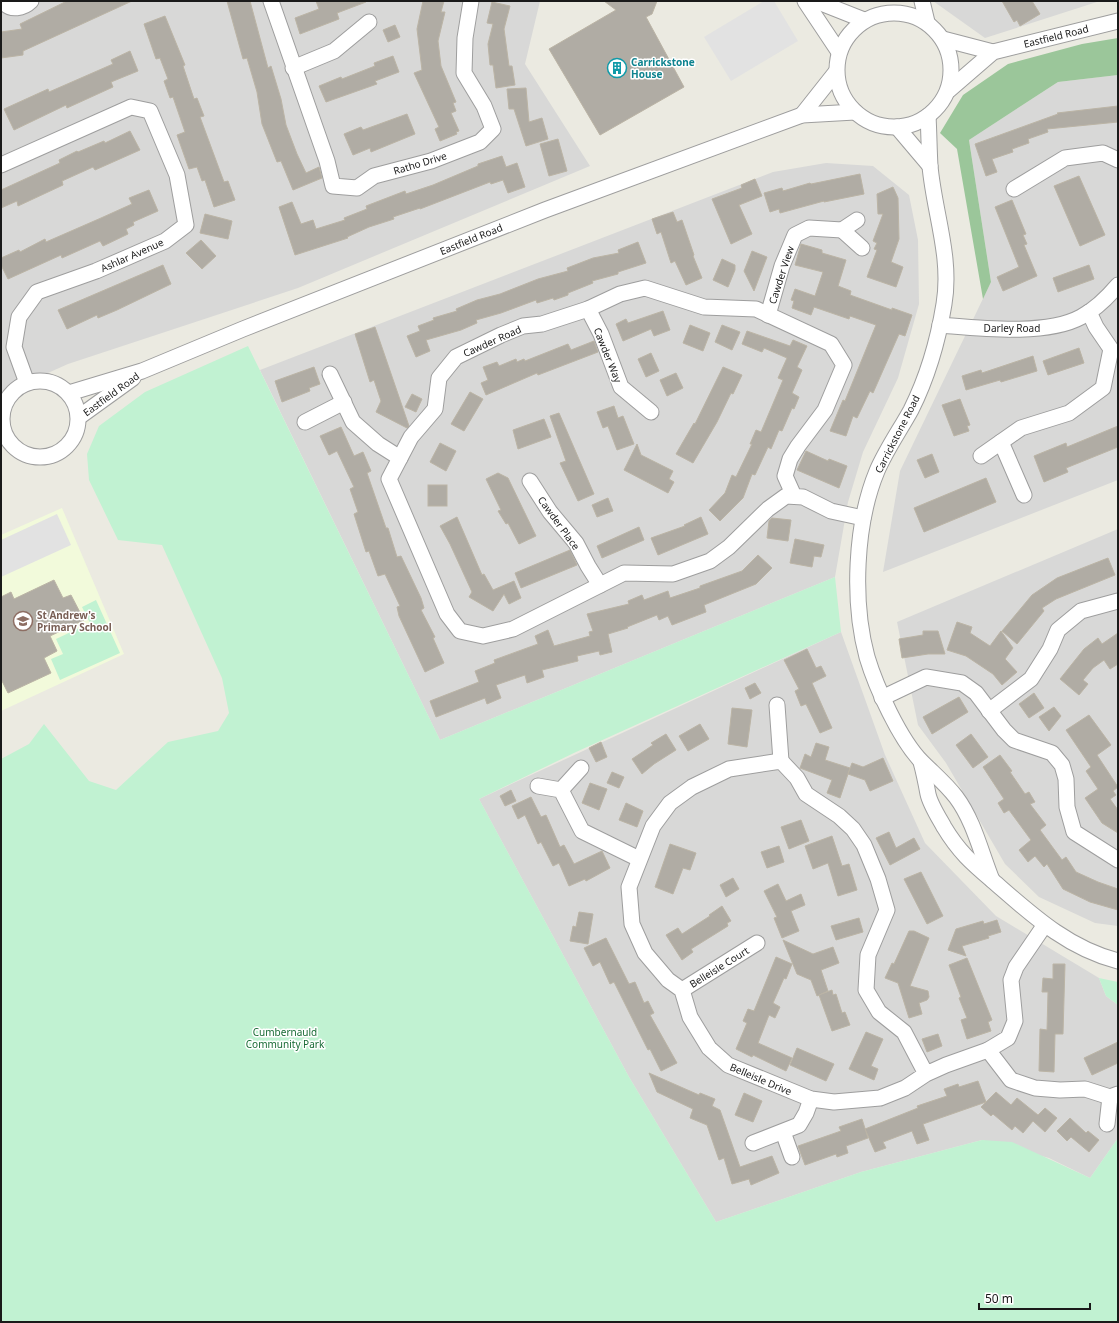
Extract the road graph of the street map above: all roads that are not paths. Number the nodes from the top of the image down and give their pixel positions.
1 (3, 1) edge
2 (31, 1) edge
3 (271, 1) edge
4 (471, 1) edge
5 (805, 1) edge
6 (816, 1) edge
7 (922, 1) edge
8 (897, 6) edge
9 (864, 20) junction
10 (1118, 21) edge
11 (368, 22) dead end
12 (927, 22) junction
13 (943, 39) junction
14 (839, 52) junction
15 (993, 52) junction
16 (293, 68) junction
17 (836, 72) junction
18 (948, 90) junction
19 (855, 112) junction
20 (802, 115) junction
21 (928, 116) junction
22 (897, 127) junction
23 (1118, 160) edge
24 (1, 164) edge
25 (930, 166) junction
26 (1014, 189) dead end
27 (857, 220) dead end
28 (842, 230) junction
29 (862, 248) dead end
30 (1118, 285) edge
31 (588, 309) junction
32 (1089, 312) junction
33 (768, 315) junction
34 (940, 325) junction
35 (142, 371) junction
36 (330, 374) dead end
37 (27, 383) junction
38 (69, 393) junction
39 (344, 402) junction
40 (652, 412) dead end
41 (79, 417) junction
42 (1, 420) edge
43 (305, 422) dead end
44 (1001, 442) junction
45 (8, 450) edge
46 (980, 456) dead end
47 (400, 458) junction
48 (530, 481) dead end
49 (1024, 495) dead end
50 (794, 496) junction
51 (863, 518) junction
52 (600, 585) junction
53 (1118, 601) edge
54 (882, 698) junction
55 (777, 705) dead end
56 (989, 711) junction
57 (781, 761) junction
58 (921, 762) junction
59 (581, 768) dead end
60 (538, 786) dead end
61 (561, 790) junction
62 (640, 859) junction
63 (1118, 860) edge
64 (992, 880) junction
65 (1044, 926) junction
66 (757, 943) dead end
67 (1118, 961) edge
68 (682, 990) junction
69 (988, 1050) junction
70 (926, 1074) junction
71 (1114, 1096) edge
72 (811, 1099) junction
73 (1107, 1124) dead end
74 (782, 1132) junction
75 (753, 1143) dead end
76 (792, 1157) dead end

1 - 2 street
3 - 16 street, Ratho Drive
4 - 16 street, Ratho Drive
5 - 14 street
6 - 9 street
7 - 12 street
8 - 9 street
8 - 12 street
9 - 14 street
10 - 15 street, Eastfield Road
11 - 16 street
12 - 13 street
13 - 15 street, Eastfield Road
13 - 18 street
14 - 17 street
15 - 18 street, Eastfield Road
17 - 19 street
17 - 20 street
18 - 21 street
19 - 20 street, Eastfield Road
19 - 22 street
20 - 35 street, Eastfield Road
21 - 22 street
21 - 25 street, Carrickstone Road
22 - 25 street, Carrickstone Road
23 - 26 street
24 - 37 street, Ashlar Avenue
25 - 34 street, Carrickstone Road
27 - 28 street
28 - 29 street
28 - 33 street, Cawder View
30 - 32 street, Darley Road
31 - 33 street, Cawder Road
31 - 40 street, Cawder Way
31 - 47 street, Cawder Road
32 - 34 street, Darley Road
32 - 44 street
33 - 50 street, Cawder Road
34 - 51 street, Carrickstone Road
35 - 38 street, Eastfield Road
35 - 41 street, Eastfield Road
36 - 39 street
37 - 38 street
37 - 42 street, Eastfield Road
38 - 41 street, Eastfield Road
39 - 43 street
39 - 47 street
41 - 45 street, Eastfield Road
42 - 45 street, Eastfield Road
44 - 46 street
44 - 49 street
47 - 52 street, Cawder Road
48 - 52 street, Cawder Place
50 - 51 street
50 - 52 street, Cawder Road
51 - 54 street, Carrickstone Road
53 - 56 street
54 - 56 street
54 - 58 street, Carrickstone Road
55 - 57 street
56 - 63 street
57 - 62 street
57 - 70 street
58 - 64 street, Carrickstone Road
58 - 64 street, Carrickstone Road
59 - 61 street
60 - 61 street
61 - 62 street
62 - 68 street
64 - 65 street, Carrickstone Road
65 - 67 street, Carrickstone Road
65 - 69 street, Belleisle Drive
66 - 68 street, Belleisle Court
68 - 72 street, Belleisle Drive
69 - 70 street, Belleisle Drive
69 - 71 street
70 - 72 street, Belleisle Drive
71 - 73 street
72 - 74 street
74 - 75 street
74 - 76 street

